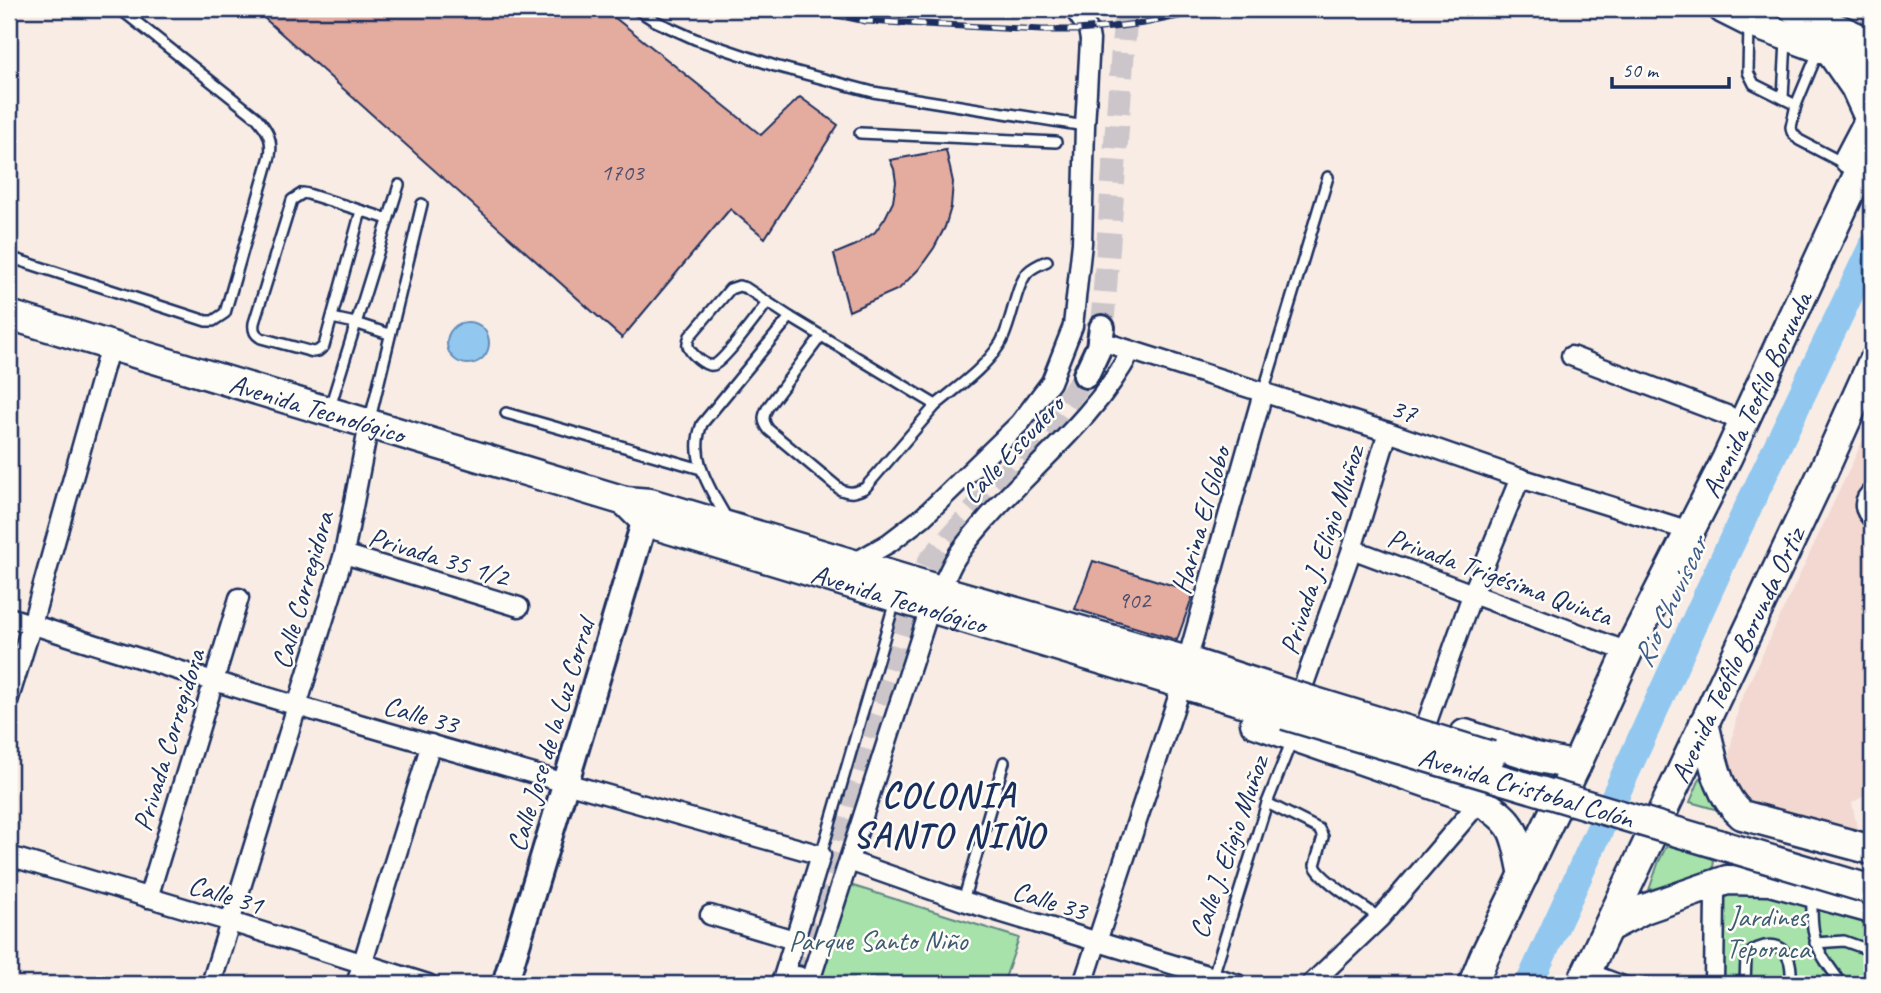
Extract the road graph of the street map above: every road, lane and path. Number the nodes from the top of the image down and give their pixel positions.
1 (120, 9) edge
2 (636, 9) edge
3 (1074, 9) edge
4 (1723, 9) edge
5 (1794, 9) edge
6 (1749, 22) junction
7 (1786, 36) junction
8 (1869, 40) edge
9 (1825, 49) junction
10 (1872, 67) edge
11 (1783, 98) junction
12 (1796, 105) junction
13 (1085, 126) junction
14 (1871, 126) edge
15 (860, 133) dead end
16 (1056, 142) dead end
17 (1846, 164) junction
18 (1328, 177) dead end
19 (399, 185) dead end
20 (422, 204) dead end
21 (361, 211) junction
22 (388, 219) junction
23 (9, 257) edge
24 (1047, 261) dead end
25 (767, 303) junction
26 (9, 315) edge
27 (790, 317) junction
28 (332, 318) junction
29 (355, 323) junction
30 (389, 334) junction
31 (1102, 335) joint
32 (821, 336) junction
33 (110, 346) junction
34 (1130, 351) junction
35 (1571, 356) dead end
36 (1086, 375) tunnel mouth
37 (1869, 382) edge
38 (1263, 393) junction
39 (936, 405) junction
40 (329, 412) junction
41 (506, 413) dead end
42 (1729, 415) junction
43 (369, 424) junction
44 (1388, 432) junction
45 (701, 469) junction
46 (1520, 478) junction
47 (1872, 486) edge
48 (1707, 498) junction
49 (640, 509) junction
50 (1872, 524) edge
51 (1690, 531) junction
52 (738, 540) junction
53 (1352, 549) junction
54 (344, 554) junction
55 (854, 563) junction
56 (1472, 595) junction
57 (239, 598) dead end
58 (896, 598) junction
59 (935, 599) junction
60 (519, 607) dead end
61 (9, 617) edge
62 (32, 624) junction
63 (1629, 652) junction
64 (1191, 675) junction
65 (214, 680) junction
66 (9, 698) edge
67 (297, 705) junction
68 (1294, 707) junction
69 (1427, 722) junction
70 (1704, 723) junction
71 (431, 744) junction
72 (1004, 762) dead end
73 (1576, 766) junction
74 (566, 783) junction
75 (1480, 801) junction
76 (1267, 803) junction
77 (1872, 850) edge
78 (821, 855) junction
79 (9, 856) edge
80 (849, 861) junction
81 (1872, 872) edge
82 (1524, 875) junction
83 (1718, 883) junction
84 (1872, 890) edge
85 (1812, 893) junction
86 (148, 898) junction
87 (963, 901) junction
88 (1872, 909) edge
89 (710, 915) dead end
90 (1380, 918) junction
91 (231, 922) junction
92 (1609, 927) junction
93 (794, 940) junction
94 (1097, 943) junction
95 (1815, 943) junction
96 (1872, 951) edge
97 (361, 963) junction
98 (1213, 976) junction
99 (1585, 976) edge
100 (796, 983) edge
101 (211, 984) edge
102 (356, 984) edge
103 (428, 984) edge
104 (505, 984) edge
105 (1083, 984) edge
106 (1237, 984) edge
107 (1311, 984) edge
108 (1473, 984) edge
109 (1652, 984) edge
110 (1714, 984) edge
111 (1745, 984) edge
112 (1791, 984) edge
113 (1842, 984) edge

1 - 23 lane
2 - 13 lane
3 - 13 street
4 - 6 main road
5 - 8 main road
6 - 7 main road
6 - 11 lane
7 - 9 main road
7 - 11 lane
9 - 10 main road
9 - 12 lane
9 - 14 main road
11 - 12 lane
12 - 17 lane
13 - 55 street
14 - 17 main road
14 - 48 main road, Avenida Teofilo Borunda
15 - 16 lane
17 - 42 main road
18 - 38 lane
19 - 22 lane
20 - 30 lane, Calle Corregidora
21 - 22 lane
21 - 28 lane
21 - 28 lane
22 - 29 lane
24 - 39 lane
25 - 25 lane
25 - 27 lane
26 - 33 main road, Avenida Tecnológico
27 - 32 lane
27 - 45 lane
28 - 29 lane
29 - 30 lane
29 - 40 lane
30 - 43 lane, Calle Corregidora
31 - 34 street, 37
31 - 36 main road, Calle Escudero
32 - 39 lane
32 - 39 lane
33 - 40 main road, Avenida Tecnológico
33 - 62 street
34 - 38 street, 37
34 - 59 street, Calle Escudero
35 - 42 street
37 - 70 main road, Avenida Teófilo Borunda Ortiz
38 - 44 street, 37
38 - 64 street, Harina El Globo
40 - 43 main road, Avenida Tecnológico
41 - 45 lane
42 - 48 main road
43 - 49 main road, Avenida Tecnológico
43 - 54 street, Calle Corregidora
44 - 46 street, 37
44 - 53 street, Privada J. Eligio Muñoz
45 - 52 lane
46 - 51 street, 37
46 - 56 street
47 - 50 lane
48 - 51 main road, Avenida Teofilo Borunda
49 - 52 main road, Avenida Tecnológico
49 - 74 main road, Calle Jose de la Luz Corral
51 - 63 main road, Avenida Teofilo Borunda
52 - 55 main road, Avenida Tecnológico
52 - 58 main road, Avenida Tecnológico
53 - 56 street, Privada Trigésima Quinta
53 - 68 street, Privada J. Eligio Muñoz
54 - 60 street, Privada 35 1/2
54 - 67 street, Calle Corregidora
55 - 59 main road, Avenida Tecnológico
56 - 63 street, Privada Trigésima Quinta
56 - 69 street
57 - 65 street, Privada Corregidora
58 - 59 main road, Avenida Tecnológico
58 - 78 lane
59 - 64 main road, Avenida Tecnológico
59 - 80 street, Calle Escudero
61 - 62 street, Calle 33
62 - 65 street, Calle 33
62 - 66 street
63 - 73 main road, Avenida Teofilo Borunda
64 - 68 main road, Avenida Cristobal Colón
64 - 94 street, Harina El Globo
65 - 67 street, Calle 33
65 - 86 street, Privada Corregidora
67 - 71 street, Calle 33
67 - 91 street, Calle Corregidora
68 - 69 main road
68 - 75 main road
68 - 76 lane, Calle J. Eligio Muñoz
68 - 81 main road, Avenida Cristobal Colón, bridge
68 - 84 main road, Avenida Cristobal Colón, bridge
69 - 73 main road
70 - 77 main road
70 - 92 main road, Avenida Teófilo Borunda Ortiz
71 - 74 street, Calle 33
71 - 97 street
72 - 87 lane
73 - 82 main road, Avenida Teofilo Borunda
74 - 78 street, Calle 33
74 - 104 main road, Calle Jose de la Luz Corral
75 - 82 main road
75 - 90 street
76 - 90 lane
76 - 98 lane, Calle J. Eligio Muñoz
78 - 93 street
79 - 86 street, Calle 31
80 - 87 street, Calle 33
80 - 100 street, Calle Escudero
82 - 108 main road, Avenida Teofilo Borunda
83 - 85 main road
83 - 92 main road
83 - 110 street
85 - 88 main road
85 - 95 lane
86 - 91 street, Calle 31
87 - 94 street, Calle 33
89 - 93 street
90 - 107 street
91 - 97 street, Calle 31
91 - 101 street, Calle Corregidora
92 - 99 main road, Avenida Teófilo Borunda Ortiz
93 - 100 street
94 - 98 street, Calle 33
94 - 105 street, Harina El Globo
95 - 96 lane
95 - 113 lane
97 - 102 street
97 - 103 street, Calle 31
98 - 106 street, Calle 33
99 - 109 lane
111 - 112 lane

